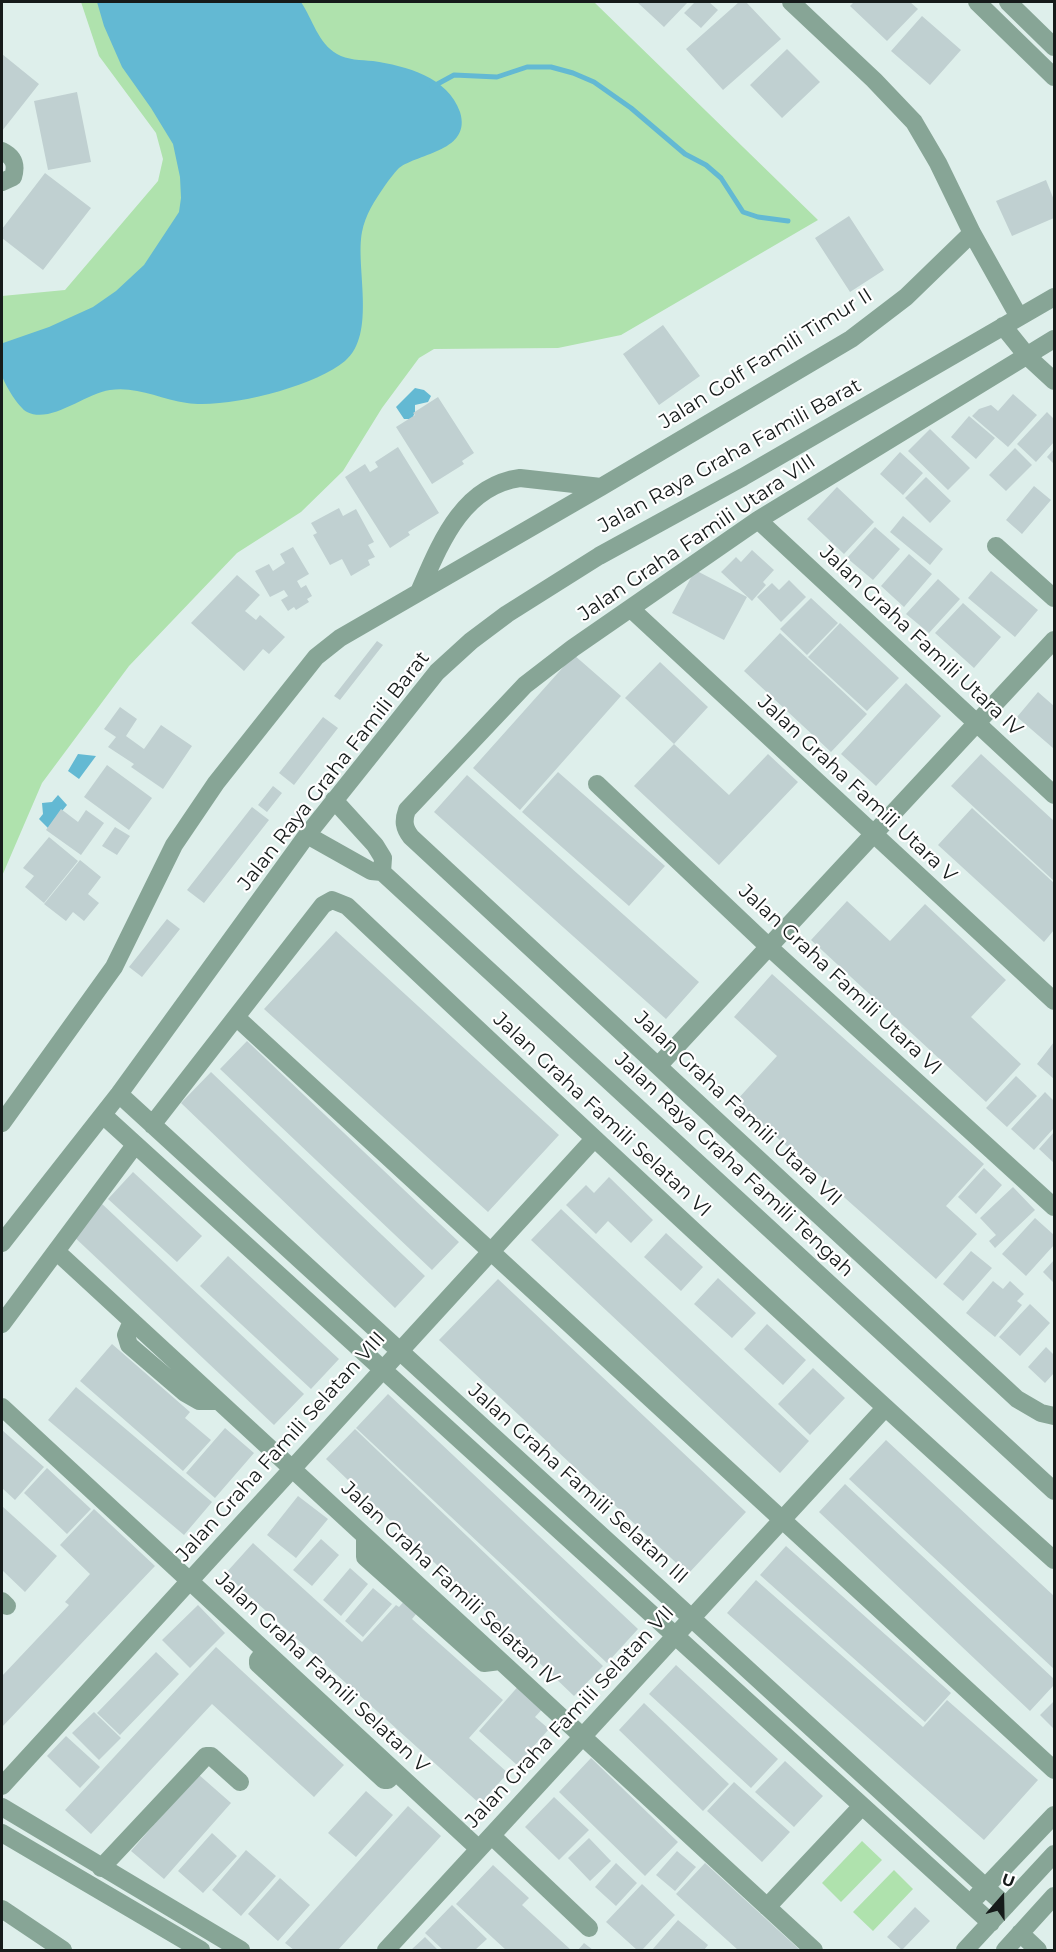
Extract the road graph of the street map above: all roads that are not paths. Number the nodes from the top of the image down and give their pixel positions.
1 (791, 2) edge
2 (977, 2) edge
3 (1008, 2) edge
4 (1054, 47) edge
5 (1035, 58) junction
6 (1054, 73) edge
7 (2, 151) edge
8 (2, 182) edge
9 (972, 233) junction
10 (1054, 297) edge
11 (1019, 317) junction
12 (1003, 326) junction
13 (1054, 339) edge
14 (1028, 357) junction
15 (1054, 381) edge
16 (601, 487) junction
17 (758, 520) junction
18 (996, 546) dead end
19 (419, 592) junction
20 (1054, 598) edge
21 (631, 609) junction
22 (1054, 640) edge
23 (977, 724) junction
24 (597, 784) dead end
25 (1054, 795) edge
26 (334, 800) junction
27 (404, 821) joint
28 (307, 835) junction
29 (874, 836) junction
30 (382, 872) junction
31 (770, 948) junction
32 (1054, 1000) edge
33 (236, 1017) junction
34 (658, 1066) junction
35 (119, 1094) junction
36 (103, 1115) junction
37 (2, 1123) edge
38 (152, 1125) junction
39 (594, 1139) junction
40 (135, 1144) junction
41 (1054, 1207) edge
42 (2, 1243) edge
43 (56, 1251) junction
44 (491, 1251) junction
45 (2, 1324) edge
46 (400, 1351) junction
47 (382, 1370) junction
48 (2, 1407) edge
49 (885, 1408) junction
50 (1054, 1416) edge
51 (292, 1469) junction
52 (1054, 1491) edge
53 (782, 1520) junction
54 (1054, 1560) edge
55 (189, 1581) junction
56 (692, 1618) junction
57 (675, 1636) junction
58 (582, 1737) junction
59 (1054, 1770) edge
60 (240, 1782) dead end
61 (2, 1786) edge
62 (862, 1806) junction
63 (2, 1807) edge
64 (1054, 1815) edge
65 (2, 1833) edge
66 (492, 1836) junction
67 (479, 1849) junction
68 (1054, 1854) edge
69 (101, 1868) junction
70 (986, 1887) junction
71 (1054, 1896) edge
72 (970, 1905) junction
73 (1006, 1906) junction
74 (767, 1907) junction
75 (2, 1909) edge
76 (991, 1923) junction
77 (589, 1928) dead end
78 (1020, 1934) junction
79 (63, 1950) edge
80 (201, 1950) edge
81 (241, 1950) edge
82 (386, 1950) edge
83 (814, 1950) edge
84 (965, 1950) edge
85 (1005, 1950) edge
86 (1038, 1950) edge

1 - 9 street
2 - 5 street
3 - 4 street
4 - 5 street
5 - 6 street
7 - 8 street
9 - 11 street
9 - 16 street, Jalan Golf Famili Timur II
10 - 11 street, Jalan Raya Graha Famili Barat
11 - 12 street, Jalan Raya Graha Famili Barat
12 - 14 street
12 - 26 street, Jalan Raya Graha Famili Barat
13 - 14 street, Jalan Graha Famili Utara VIII
14 - 15 street
14 - 17 street, Jalan Graha Famili Utara VIII
16 - 19 street, Jalan Golf Famili Timur II
16 - 19 street
17 - 21 street, Jalan Graha Famili Utara VIII
17 - 23 street, Jalan Graha Famili Utara IV
18 - 20 street
19 - 37 street, Jalan Golf Famili Timur II
21 - 27 street, Jalan Graha Famili Utara VIII
21 - 29 street, Jalan Graha Famili Utara V
22 - 23 street
23 - 25 street, Jalan Graha Famili Utara IV
23 - 29 street
24 - 31 street, Jalan Graha Famili Utara VI
26 - 28 street, Jalan Raya Graha Famili Barat
26 - 30 street
27 - 34 street, Jalan Graha Famili Utara VII
28 - 30 street, Jalan Raya Graha Famili Tengah
28 - 35 street, Jalan Raya Graha Famili Barat
29 - 31 street
29 - 32 street, Jalan Graha Famili Utara V
30 - 52 street, Jalan Raya Graha Famili Tengah
31 - 34 street
31 - 41 street, Jalan Graha Famili Utara VI
33 - 38 street, Jalan Graha Famili Selatan VI
33 - 39 street, Jalan Graha Famili Selatan VI
33 - 44 street
34 - 50 street, Jalan Graha Famili Utara VII
35 - 36 street, Jalan Raya Graha Famili Barat
35 - 38 street, Jalan Graha Famili Selatan III
36 - 40 street
36 - 42 street, Jalan Raya Graha Famili Barat
38 - 46 street, Jalan Graha Famili Selatan III
39 - 44 street, Jalan Graha Famili Selatan VIII
39 - 49 street, Jalan Graha Famili Selatan VI
40 - 43 street
40 - 47 street
43 - 45 street
43 - 51 street, Jalan Graha Famili Selatan IV
44 - 46 street, Jalan Graha Famili Selatan VIII
44 - 53 street
46 - 47 street, Jalan Graha Famili Selatan VIII
46 - 56 street, Jalan Graha Famili Selatan III
47 - 51 street, Jalan Graha Famili Selatan VIII
47 - 57 street
48 - 55 street, Jalan Graha Famili Selatan V
49 - 53 street, Jalan Graha Famili Selatan VII
49 - 54 street, Jalan Graha Famili Selatan VI
51 - 55 street, Jalan Graha Famili Selatan VIII
51 - 58 street, Jalan Graha Famili Selatan IV
53 - 56 street, Jalan Graha Famili Selatan VII
53 - 59 street
55 - 61 street, Jalan Graha Famili Selatan VIII
55 - 67 street, Jalan Graha Famili Selatan V
56 - 57 street, Jalan Graha Famili Selatan VII
56 - 70 street, Jalan Graha Famili Selatan III
57 - 58 street, Jalan Graha Famili Selatan VII
57 - 62 street
58 - 66 street, Jalan Graha Famili Selatan VII
58 - 74 street, Jalan Graha Famili Selatan IV
60 - 69 street
62 - 72 street
62 - 74 street
63 - 69 street
64 - 70 street
65 - 80 street
66 - 67 street, Jalan Graha Famili Selatan VII
66 - 77 street
67 - 82 street, Jalan Graha Famili Selatan VII
68 - 73 street
69 - 81 street
70 - 72 street
70 - 73 street, Jalan Graha Famili Selatan III
71 - 78 street
72 - 76 street
73 - 76 street
74 - 83 street, Jalan Graha Famili Selatan IV
75 - 79 street
76 - 84 street
78 - 85 street
78 - 86 street

